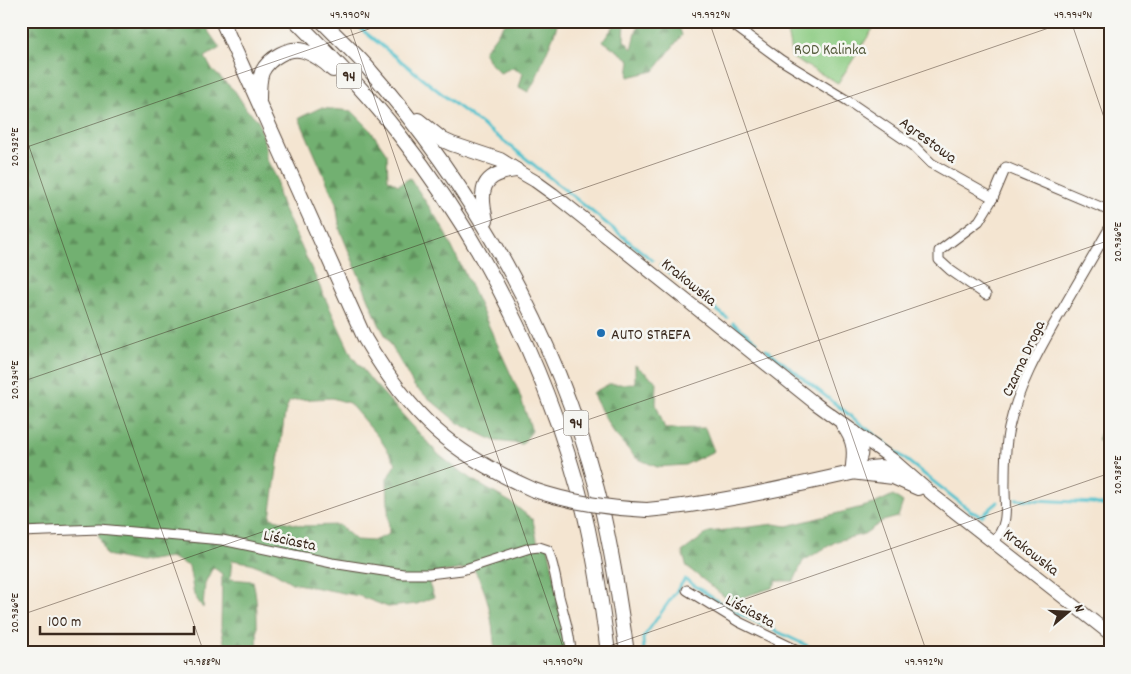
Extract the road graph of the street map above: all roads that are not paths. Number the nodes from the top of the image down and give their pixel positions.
1 (222, 21) edge
2 (296, 21) edge
3 (322, 21) edge
4 (728, 21) edge
5 (259, 102) junction
6 (398, 104) junction
7 (398, 133) junction
8 (516, 170) junction
9 (993, 198) junction
10 (1110, 211) edge
11 (1110, 227) edge
12 (497, 246) junction
13 (986, 295) dead end
14 (839, 422) junction
15 (854, 430) junction
16 (851, 473) junction
17 (907, 473) junction
18 (933, 495) junction
19 (21, 532) edge
20 (993, 542) junction
21 (687, 590) dead end
22 (1110, 634) edge
23 (801, 652) edge
24 (571, 653) edge
25 (608, 653) edge
26 (627, 653) edge
27 (790, 653) edge

1 - 5 main road
2 - 7 main road, 94
3 - 6 main road, 94
4 - 9 street, Agrestowa
5 - 7 main road
5 - 16 main road, bridge
6 - 8 main road
6 - 12 main road, 94
7 - 25 main road, 94
8 - 12 main road
8 - 14 main road, Krakowska
9 - 10 street
9 - 13 street
11 - 20 street, Czarna Droga
12 - 26 main road, 94
14 - 15 main road, Krakowska
14 - 16 main road, Krakowska
15 - 16 main road
15 - 17 main road, Krakowska
16 - 17 main road, Krakowska
16 - 18 main road, Krakowska
17 - 18 main road, Krakowska
18 - 20 main road, Krakowska
19 - 24 street, Liściasta
20 - 22 main road, Krakowska
21 - 23 street, Liściasta
23 - 27 street

